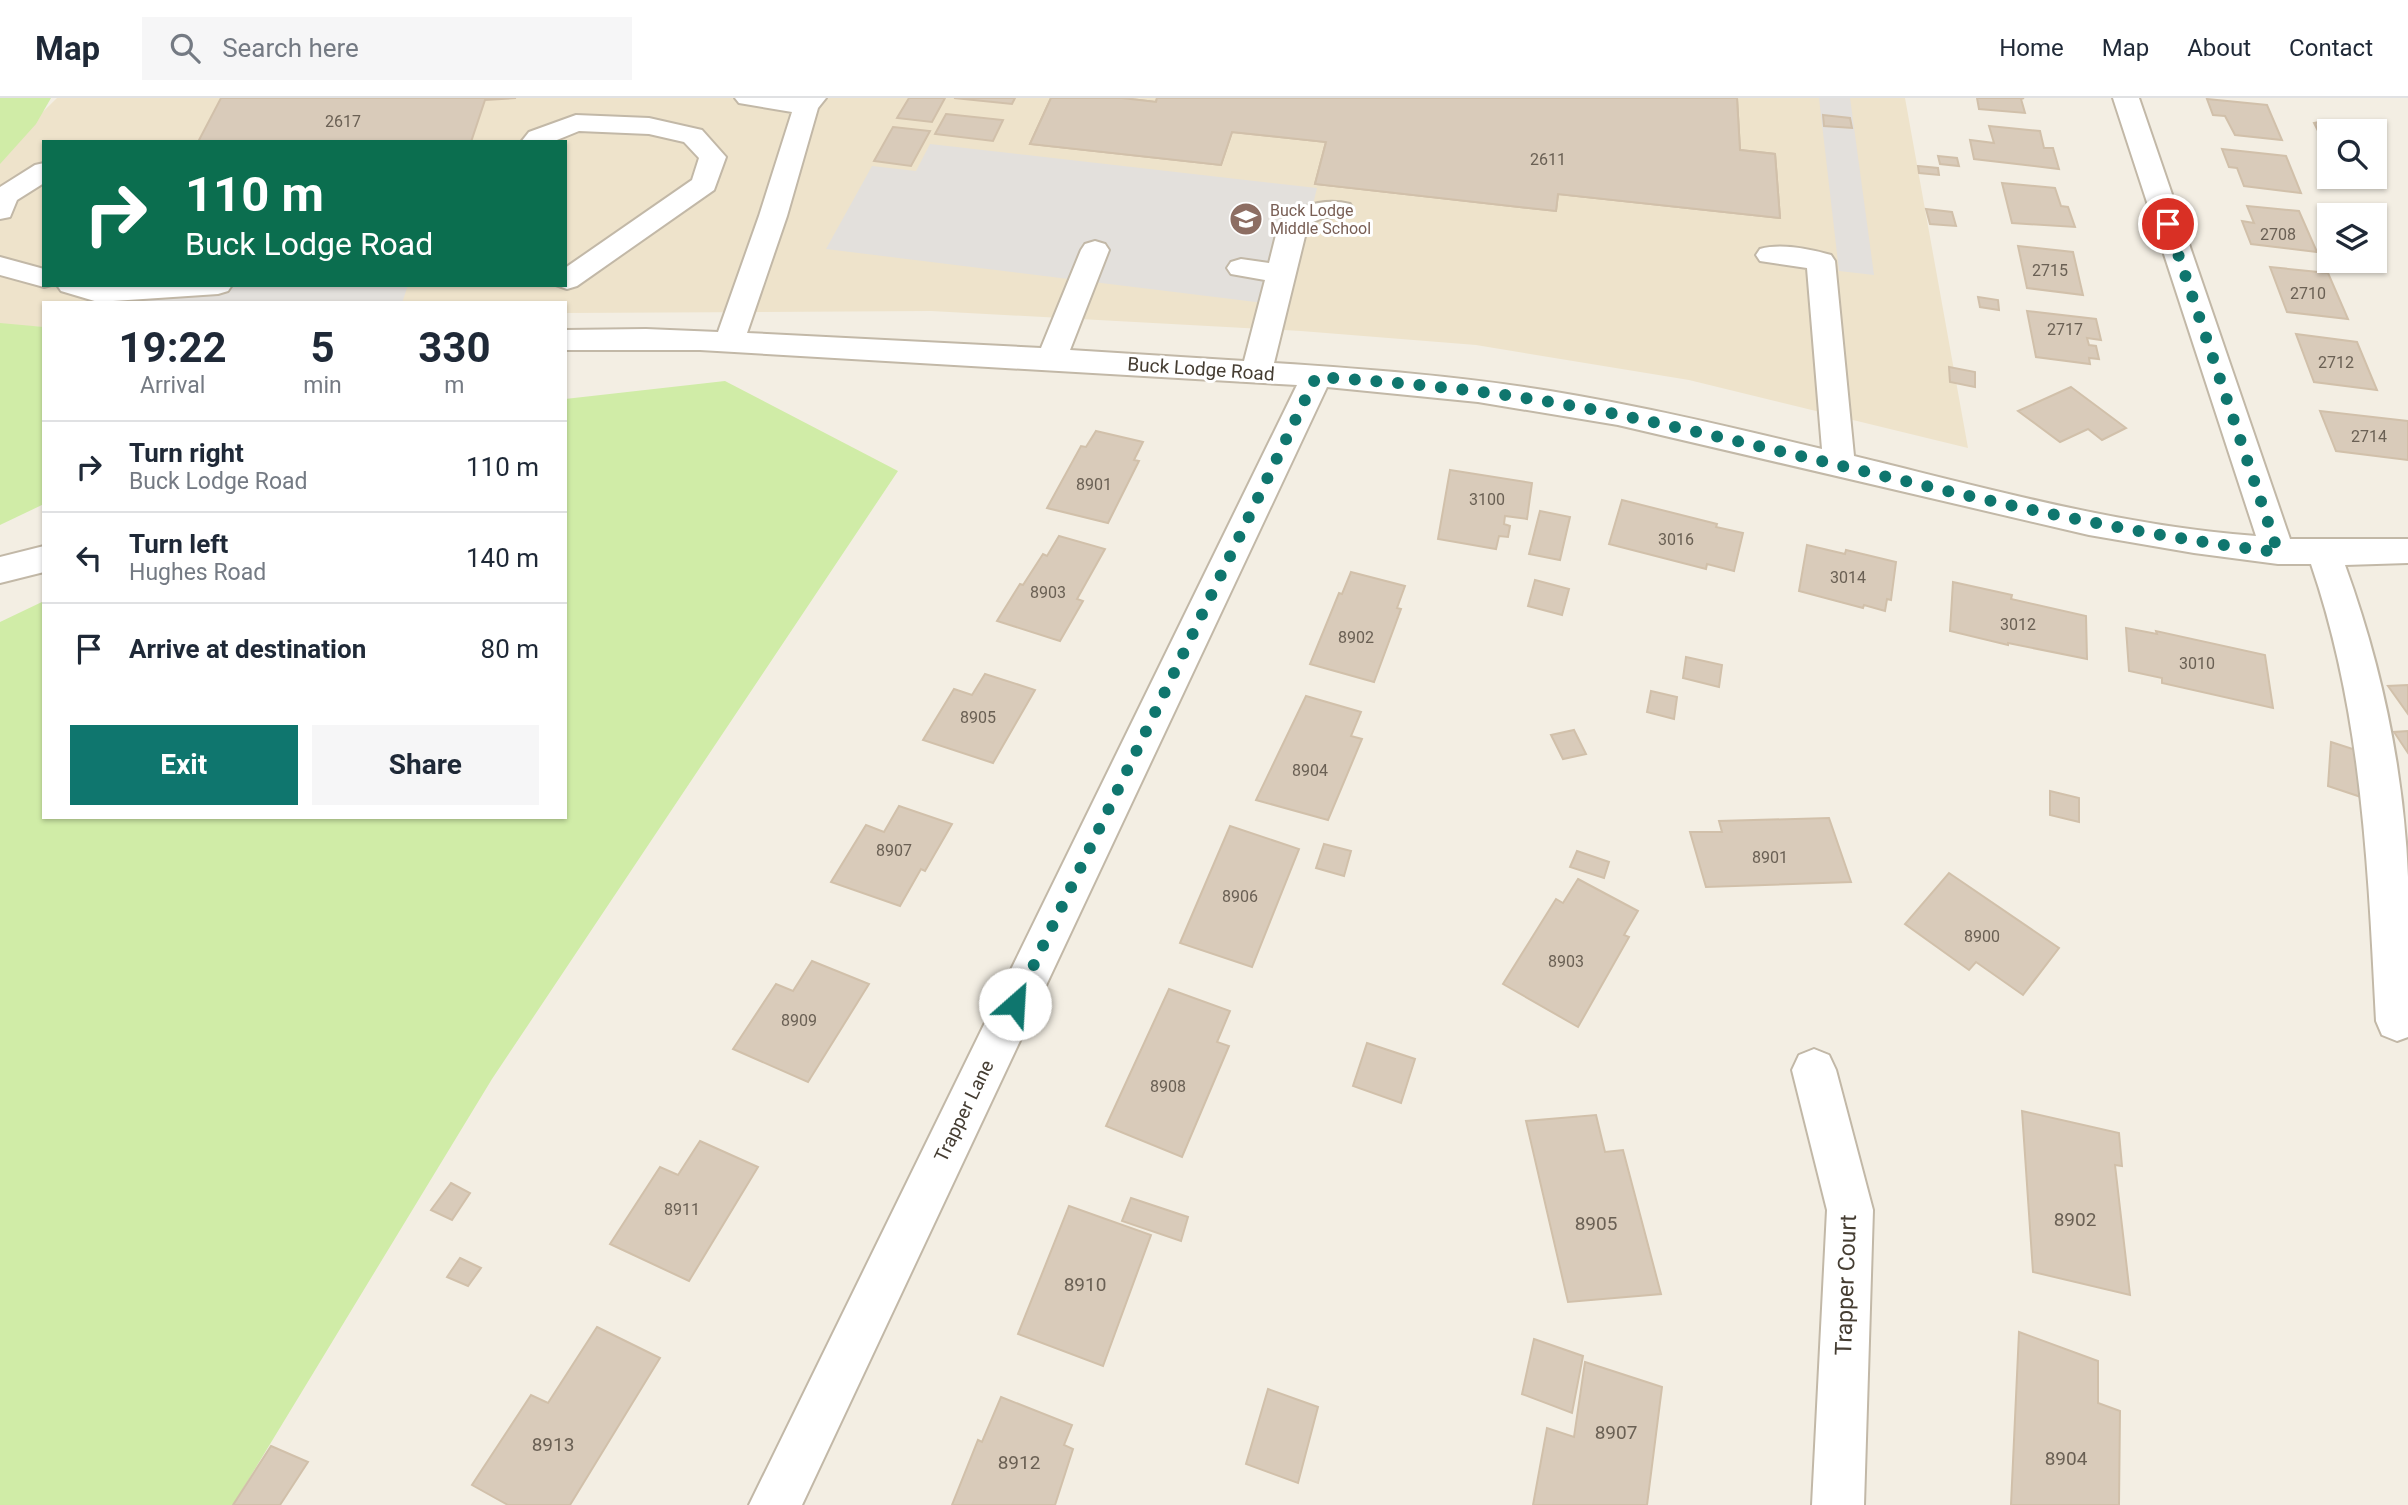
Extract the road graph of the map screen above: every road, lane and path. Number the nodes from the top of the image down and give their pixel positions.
1 (748, 98) edge
2 (2126, 98) edge
3 (810, 102) edge
4 (536, 140) edge
5 (42, 172) edge
6 (1340, 210) dead end
7 (0, 211) edge
8 (1095, 250) dead end
9 (1770, 255) dead end
10 (0, 266) edge
11 (1241, 268) dead end
12 (1281, 273) junction
13 (42, 277) edge
14 (78, 287) edge
15 (188, 287) edge
16 (567, 309) edge
17 (567, 311) edge
18 (729, 342) junction
19 (1052, 359) junction
20 (1256, 373) junction
21 (1316, 377) junction
22 (1839, 466) junction
23 (2408, 551) edge
24 (2278, 552) junction
25 (2324, 554) junction
26 (42, 560) edge
27 (0, 570) edge
28 (2397, 1021) dead end
29 (1814, 1070) dead end
30 (775, 1505) edge
31 (1838, 1505) edge

1 - 3 street
2 - 24 street
3 - 18 street
4 - 16 street
5 - 7 street
6 - 12 street
8 - 19 street
9 - 22 street
10 - 13 street
11 - 12 street
12 - 20 street
14 - 15 street
17 - 18 street, Buck Lodge Road
18 - 19 street, Buck Lodge Road
19 - 20 street, Buck Lodge Road
20 - 21 street, Buck Lodge Road
21 - 22 street, Buck Lodge Road
21 - 30 street, Trapper Lane
22 - 24 street, Buck Lodge Road
23 - 25 street, Buck Lodge Road
24 - 25 street, Buck Lodge Road
25 - 28 street
26 - 27 street
29 - 31 street, Trapper Court

